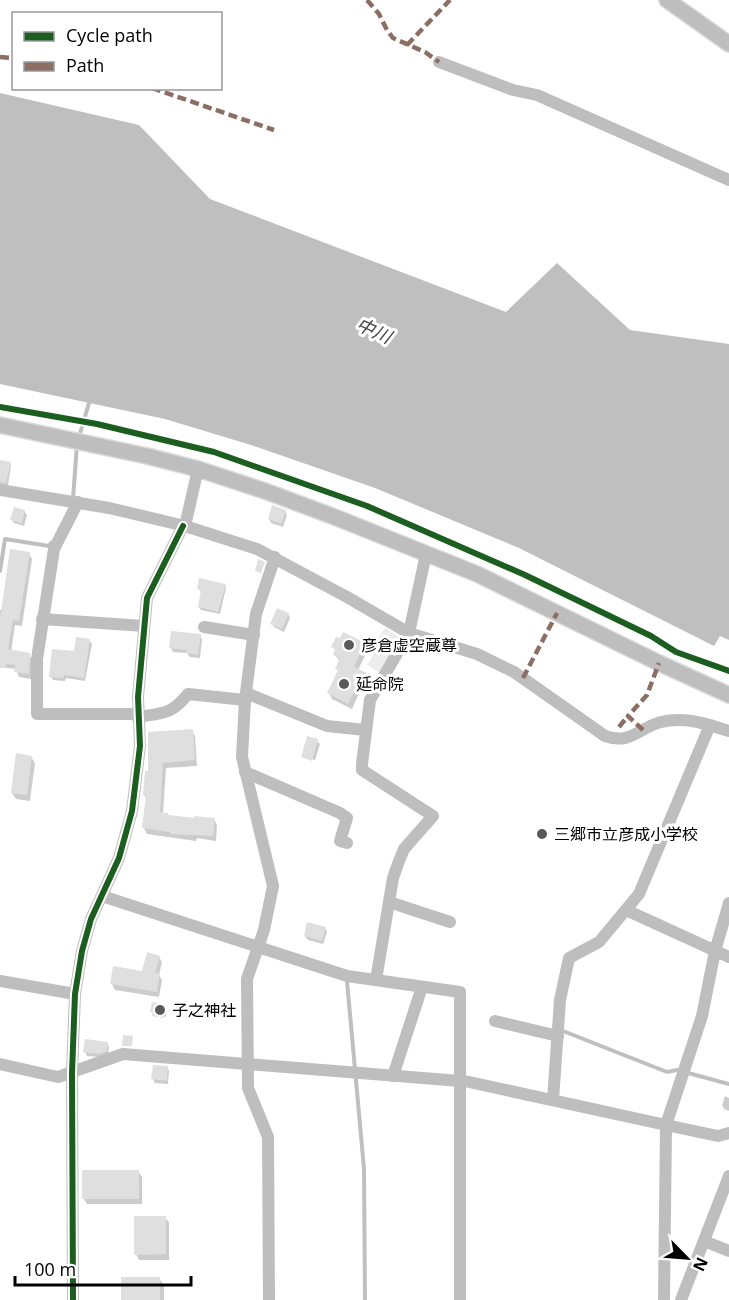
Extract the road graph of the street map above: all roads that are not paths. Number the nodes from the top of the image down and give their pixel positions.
1 (667, 0) edge
2 (729, 44) edge
3 (440, 63) dead end
4 (729, 180) edge
5 (0, 425) edge
6 (198, 469) junction
7 (0, 490) edge
8 (78, 502) junction
9 (184, 526) junction
10 (426, 554) junction
11 (275, 557) junction
12 (42, 618) junction
13 (144, 626) junction
14 (204, 627) dead end
15 (409, 633) junction
16 (254, 635) junction
17 (729, 695) edge
18 (246, 696) junction
19 (137, 716) junction
20 (710, 725) junction
21 (366, 730) junction
22 (729, 731) edge
23 (245, 772) junction
24 (347, 843) dead end
25 (102, 896) junction
26 (389, 902) junction
27 (729, 903) edge
28 (626, 910) junction
29 (450, 922) dead end
30 (258, 947) junction
31 (715, 951) junction
32 (729, 957) edge
33 (376, 980) junction
34 (0, 981) edge
35 (422, 987) junction
36 (75, 994) junction
37 (495, 1021) dead end
38 (558, 1036) junction
39 (0, 1064) edge
40 (247, 1065) junction
41 (72, 1073) junction
42 (393, 1076) junction
43 (460, 1081) junction
44 (553, 1100) junction
45 (666, 1125) junction
46 (729, 1133) edge
47 (729, 1176) edge
48 (704, 1241) junction
49 (729, 1251) edge
50 (73, 1300) edge
51 (269, 1300) edge
52 (460, 1300) edge
53 (664, 1300) edge
54 (681, 1300) edge

1 - 2 main road
3 - 4 street
5 - 6 main road
6 - 9 street
6 - 10 main road
7 - 8 street
8 - 9 street
8 - 12 street
9 - 11 street
9 - 13 street
10 - 15 street
10 - 17 main road
11 - 15 street
11 - 16 street
12 - 13 street
12 - 19 street
13 - 19 street
14 - 16 street
15 - 20 street
15 - 21 street
16 - 18 street
18 - 19 street
18 - 21 street
18 - 23 street
19 - 25 street
20 - 22 street
20 - 28 street
21 - 26 street
23 - 24 street
23 - 30 street
25 - 30 street
25 - 36 street
26 - 29 street
26 - 33 street
27 - 31 street
28 - 31 street
28 - 38 street
30 - 33 street
30 - 40 street
31 - 32 street
31 - 45 street
33 - 35 street
34 - 36 street
35 - 42 street
35 - 43 street
36 - 41 street
37 - 38 street
38 - 44 street
39 - 41 street
40 - 41 street
40 - 42 street
40 - 51 street
41 - 50 street
42 - 43 street
43 - 44 street
43 - 52 street
44 - 45 street
45 - 46 street
45 - 53 street
47 - 48 street
48 - 49 street
48 - 54 street

